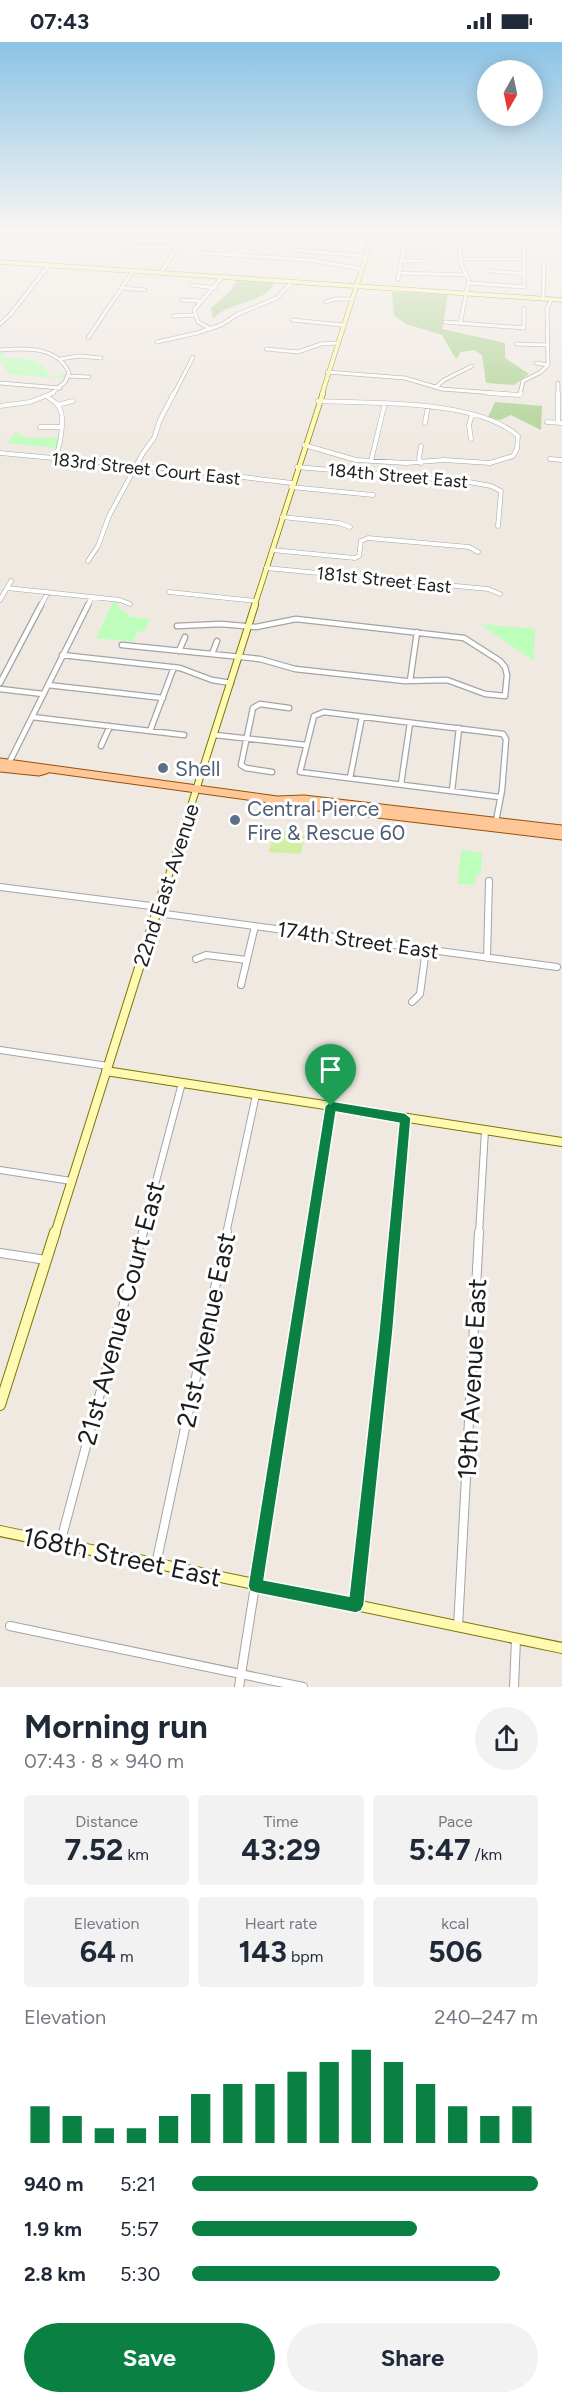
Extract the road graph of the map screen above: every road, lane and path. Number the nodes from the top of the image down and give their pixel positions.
1 (16, 305) edge
2 (111, 305) edge
3 (196, 305) edge
4 (262, 305) edge
5 (350, 305) edge
6 (463, 305) edge
7 (549, 305) edge
8 (524, 308) dead end
9 (194, 315) junction
10 (173, 316) dead end
11 (292, 320) dead end
12 (445, 322) dead end
13 (0, 324) edge
14 (460, 324) junction
15 (343, 325) junction
16 (211, 329) junction
17 (88, 338) dead end
18 (157, 342) dead end
19 (337, 344) junction
20 (516, 344) dead end
21 (549, 345) junction
22 (266, 349) dead end
23 (0, 350) edge
24 (193, 357) dead end
25 (101, 358) dead end
26 (60, 359) junction
27 (536, 363) dead end
28 (548, 365) junction
29 (472, 366) dead end
30 (327, 372) junction
31 (69, 376) junction
32 (89, 377) dead end
33 (0, 383) edge
34 (558, 383) dead end
35 (436, 387) junction
36 (60, 388) junction
37 (560, 390) edge
38 (46, 396) junction
39 (73, 401) dead end
40 (318, 401) junction
41 (385, 403) junction
42 (57, 405) junction
43 (0, 406) edge
44 (428, 406) junction
45 (472, 415) junction
46 (547, 422) dead end
47 (425, 423) dead end
48 (560, 423) edge
49 (40, 427) dead end
50 (61, 427) junction
51 (471, 439) dead end
52 (304, 446) junction
53 (421, 446) dead end
54 (0, 453) edge
55 (54, 459) junction
56 (550, 459) dead end
57 (562, 459) edge
58 (371, 461) junction
59 (421, 462) junction
60 (135, 466) junction
61 (297, 467) junction
62 (292, 485) junction
63 (373, 495) dead end
64 (282, 517) junction
65 (498, 526) dead end
66 (350, 527) dead end
67 (272, 550) junction
68 (478, 552) dead end
69 (88, 561) dead end
70 (266, 568) junction
71 (11, 581) dead end
72 (7, 588) junction
73 (48, 592) junction
74 (169, 592) dead end
75 (500, 594) dead end
76 (92, 597) junction
77 (0, 600) edge
78 (256, 601) junction
79 (130, 604) dead end
80 (177, 626) dead end
81 (248, 626) junction
82 (417, 632) junction
83 (185, 637) dead end
84 (217, 640) dead end
85 (122, 645) dead end
86 (180, 651) junction
87 (212, 654) junction
88 (62, 655) junction
89 (239, 657) junction
90 (174, 667) junction
91 (410, 681) junction
92 (0, 683) edge
93 (231, 683) junction
94 (48, 686) junction
95 (0, 689) edge
96 (43, 694) junction
97 (163, 698) junction
98 (289, 708) dead end
99 (32, 717) junction
100 (362, 717) junction
101 (410, 723) junction
102 (110, 726) junction
103 (459, 728) junction
104 (150, 731) junction
105 (184, 735) dead end
106 (214, 735) junction
107 (247, 739) junction
108 (101, 746) dead end
109 (306, 746) junction
110 (0, 762) edge
111 (9, 763) junction
112 (0, 768) edge
113 (46, 770) junction
114 (272, 772) dead end
115 (350, 778) junction
116 (401, 784) junction
117 (196, 790) junction
118 (452, 791) junction
119 (499, 797) junction
120 (277, 800) junction
121 (496, 821) junction
122 (449, 823) junction
123 (562, 831) edge
124 (489, 881) dead end
125 (0, 887) edge
126 (159, 910) junction
127 (255, 926) junction
128 (426, 949) junction
129 (487, 958) junction
130 (196, 959) dead end
131 (247, 960) junction
132 (557, 967) dead end
133 (241, 985) dead end
134 (412, 1002) dead end
135 (0, 1050) edge
136 (107, 1069) junction
137 (182, 1083) junction
138 (256, 1095) junction
139 (331, 1106) junction
140 (405, 1118) junction
141 (485, 1130) junction
142 (562, 1142) edge
143 (0, 1170) edge
144 (71, 1181) junction
145 (0, 1253) edge
146 (46, 1260) junction
147 (0, 1405) edge
148 (0, 1531) edge
149 (60, 1544) junction
150 (156, 1564) junction
151 (256, 1586) junction
152 (356, 1605) junction
153 (10, 1626) dead end
154 (459, 1627) junction
155 (516, 1639) junction
156 (562, 1648) edge
157 (241, 1673) junction
158 (239, 1687) edge
159 (303, 1687) edge
160 (514, 1687) edge

1 - 13 street
2 - 17 street
3 - 9 street
4 - 16 street
5 - 15 street, 22nd East Avenue
6 - 14 street
7 - 21 street
8 - 14 street
9 - 10 street
9 - 16 street
11 - 15 street
12 - 14 street
15 - 19 street, 22nd East Avenue
16 - 18 street
19 - 22 street
19 - 30 street, 22nd East Avenue
20 - 21 street
21 - 28 street
23 - 26 street
24 - 60 street
25 - 26 street
26 - 31 street
27 - 28 street
28 - 35 street
29 - 35 street
30 - 35 street
30 - 40 street, 22nd East Avenue
31 - 32 street
31 - 36 street
33 - 36 street
34 - 37 street
36 - 38 street
37 - 48 street
38 - 42 street
38 - 43 street
39 - 42 street
40 - 41 street
40 - 52 street, 22nd East Avenue
41 - 44 street
41 - 58 street
42 - 50 street
44 - 45 street
44 - 47 street
45 - 51 street
45 - 59 street
46 - 48 street
49 - 50 street
50 - 55 street
52 - 58 street
52 - 61 street, 22nd East Avenue
53 - 59 street
54 - 55 street, 183rd Street Court East
55 - 60 street, 183rd Street Court East
56 - 57 street
58 - 59 street
60 - 62 street, 183rd Street Court East
60 - 69 street
61 - 62 street, 22nd East Avenue
61 - 65 street, 184th Street East
62 - 63 street, 183rd Street Court East
62 - 64 street, 22nd East Avenue
64 - 66 street
64 - 67 street, 22nd East Avenue
67 - 68 street
67 - 70 street, 22nd East Avenue
70 - 75 street, 181st Street East
70 - 78 street, 22nd East Avenue
71 - 72 street
72 - 73 street
72 - 77 street
73 - 76 street
73 - 92 street
74 - 78 street
76 - 79 street
76 - 88 street
78 - 81 street, 22nd East Avenue
80 - 81 street
81 - 82 street
81 - 89 street, 22nd East Avenue
82 - 91 street
82 - 91 street
83 - 86 street
84 - 87 street
85 - 86 street
86 - 87 street
87 - 89 street
88 - 90 street
88 - 94 street
89 - 91 street
89 - 93 street, 22nd East Avenue
90 - 93 street
90 - 97 street
93 - 106 street, 22nd East Avenue
94 - 96 street
94 - 97 street
95 - 96 street
96 - 99 street
97 - 104 street
98 - 107 street
99 - 102 street
99 - 111 street
100 - 101 street
100 - 109 street
100 - 115 street
101 - 103 street
101 - 116 street
102 - 104 street
102 - 108 street
103 - 118 street
103 - 119 street
104 - 105 street
106 - 107 street
106 - 117 street, 22nd East Avenue
107 - 109 street
107 - 114 street
109 - 115 street
110 - 111 main road
111 - 113 main road
112 - 113 main road
113 - 117 main road
115 - 116 street
116 - 118 street
117 - 120 main road
117 - 126 street, 22nd East Avenue
118 - 119 street
119 - 121 street
120 - 121 main road
120 - 122 main road
121 - 122 main road
121 - 123 main road
122 - 123 main road
124 - 129 street
125 - 126 street, 174th Street East
126 - 127 street, 174th Street East
126 - 136 street, 22nd East Avenue
127 - 128 street, 174th Street East
127 - 131 street
128 - 129 street, 174th Street East
128 - 134 street
129 - 132 street, 174th Street East
130 - 131 street
131 - 133 street
135 - 136 street
136 - 137 street
136 - 144 street, 22nd East Avenue
137 - 138 street
137 - 149 street, 21st Avenue Court East
138 - 139 street
138 - 150 street, 21st Avenue East
139 - 140 street
139 - 151 street
140 - 141 street
140 - 152 street
141 - 142 street
141 - 154 street, 19th Avenue East
143 - 144 street
144 - 146 street, 22nd East Avenue
145 - 146 street
146 - 147 street, 22nd East Avenue
148 - 149 street, 168th Street East
149 - 150 street, 168th Street East
150 - 151 street, 168th Street East
151 - 152 street, 168th Street East
151 - 157 street
152 - 154 street, 168th Street East
153 - 157 street
154 - 155 street, 168th Street East
155 - 156 street, 168th Street East
155 - 160 street
157 - 158 street
157 - 159 street

